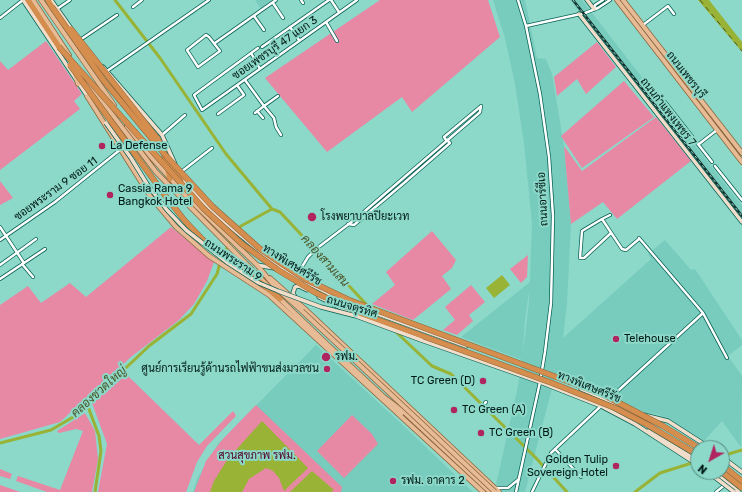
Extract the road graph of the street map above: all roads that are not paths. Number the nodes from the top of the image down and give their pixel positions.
1 (23, 0) edge
2 (28, 0) edge
3 (33, 0) edge
4 (41, 0) edge
5 (49, 0) edge
6 (70, 0) edge
7 (142, 0) edge
8 (209, 0) edge
9 (276, 0) edge
10 (330, 0) edge
11 (357, 0) edge
12 (518, 0) edge
13 (587, 0) edge
14 (603, 0) edge
15 (610, 0) edge
16 (617, 0) edge
17 (623, 0) edge
18 (273, 3) junction
19 (133, 7) dead end
20 (55, 8) junction
21 (594, 9) junction
22 (339, 12) junction
23 (579, 14) junction
24 (674, 14) dead end
25 (117, 15) dead end
26 (254, 16) junction
27 (0, 18) edge
28 (283, 18) dead end
29 (326, 22) junction
30 (642, 25) junction
31 (526, 26) junction
32 (290, 27) junction
33 (264, 30) dead end
34 (80, 40) junction
35 (299, 40) junction
36 (337, 41) dead end
37 (215, 43) junction
38 (59, 47) junction
39 (262, 47) dead end
40 (258, 48) dead end
41 (251, 53) junction
42 (68, 54) junction
43 (260, 69) junction
44 (107, 71) junction
45 (245, 80) junction
46 (78, 84) junction
47 (237, 85) junction
48 (87, 96) junction
49 (278, 96) dead end
50 (665, 102) dead end
51 (264, 106) junction
52 (218, 114) dead end
53 (185, 115) dead end
54 (122, 118) junction
55 (263, 118) dead end
56 (119, 123) junction
57 (720, 124) junction
58 (716, 129) junction
59 (281, 134) dead end
60 (160, 136) junction
61 (447, 140) junction
62 (135, 144) junction
63 (699, 144) junction
64 (439, 147) junction
65 (212, 148) dead end
66 (121, 149) junction
67 (441, 150) junction
68 (742, 153) edge
69 (166, 162) junction
70 (712, 162) dead end
71 (742, 162) edge
72 (420, 164) junction
73 (715, 166) dead end
74 (422, 167) junction
75 (179, 174) junction
76 (170, 179) junction
77 (182, 180) junction
78 (402, 181) junction
79 (742, 200) edge
80 (367, 209) junction
81 (370, 212) junction
82 (610, 215) dead end
83 (602, 219) junction
84 (742, 222) edge
85 (348, 224) junction
86 (0, 227) edge
87 (611, 233) junction
88 (6, 236) junction
89 (36, 239) dead end
90 (0, 240) edge
91 (45, 249) dead end
92 (17, 253) junction
93 (23, 263) junction
94 (0, 265) edge
95 (258, 265) junction
96 (285, 270) junction
97 (248, 271) junction
98 (265, 274) junction
99 (33, 277) dead end
100 (296, 277) junction
101 (0, 279) edge
102 (299, 286) junction
103 (269, 295) junction
104 (280, 299) junction
105 (296, 300) junction
106 (703, 312) junction
107 (356, 316) junction
108 (310, 334) junction
109 (328, 346) junction
110 (346, 348) junction
111 (351, 353) junction
112 (338, 355) junction
113 (727, 358) dead end
114 (344, 360) junction
115 (542, 373) junction
116 (540, 382) junction
117 (384, 397) junction
118 (607, 400) junction
119 (601, 406) junction
120 (640, 414) junction
121 (634, 424) junction
122 (698, 440) edge
123 (690, 444) edge
124 (690, 445) edge
125 (432, 446) junction
126 (555, 449) junction
127 (690, 450) edge
128 (690, 456) edge
129 (690, 460) edge
130 (730, 462) edge
131 (742, 472) edge
132 (730, 473) edge
133 (730, 474) edge
134 (581, 476) dead end
135 (733, 476) junction
136 (730, 477) edge
137 (519, 478) junction
138 (718, 480) edge
139 (724, 480) edge
140 (728, 483) junction
141 (742, 483) edge
142 (508, 488) junction
143 (742, 488) edge
144 (495, 490) edge
145 (483, 492) edge
146 (490, 492) edge
147 (499, 492) edge
148 (508, 492) edge
149 (516, 492) edge
150 (532, 492) edge
151 (716, 492) edge
152 (734, 492) edge
153 (740, 492) edge

1 - 27 street
1 - 46 main road, ถนนพระราม 9
2 - 38 highway, ทางพิเศษศรีรัช
3 - 42 main road, ถนนพระราม 9
4 - 54 main road, ถนนพระราม 9
5 - 20 highway, ทางพิเศษศรีรัช
6 - 20 street
7 - 19 street
8 - 44 street
9 - 18 street
10 - 22 street
10 - 32 street
11 - 22 street, ซอยเพชรบุรี 47 แยก 3
12 - 31 street, ถนนอาร์ซีเอ
13 - 21 main road
14 - 21 street
15 - 21 street
16 - 58 main road, ถนนเพชรบุรี
17 - 30 main road, ถนนเพชรบุรี
18 - 26 street
18 - 28 street
20 - 34 main road
20 - 60 highway, bridge
20 - 123 highway, ทางพิเศษศรีรัช, bridge
21 - 23 street
22 - 29 street, ซอยเพชรบุรี 47 แยก 3
23 - 31 street
23 - 84 main road, ถนนกำแพงเพชร 7
24 - 30 street
25 - 34 street
26 - 33 street
26 - 37 street
29 - 35 street, ซอยเพชรบุรี 47 แยก 3
29 - 36 street
30 - 57 main road, ถนนเพชรบุรี
31 - 115 street, ถนนอาร์ซีเอ
32 - 35 street
32 - 39 street
34 - 44 main road
35 - 43 street, ซอยเพชรบุรี 47 แยก 3
37 - 37 street
38 - 97 highway, bridge
38 - 127 highway, ทางพิเศษศรีรัช, bridge
40 - 41 street
41 - 43 street
41 - 47 street, ซอยเพชรบุรี 47 แยก 3
42 - 46 main road
42 - 56 main road, ถนนพระราม 9
43 - 45 street, ซอยเพชรบุรี 47 แยก 3
44 - 60 main road
45 - 47 street, ซอยเพชรบุรี 47 แยก 3
45 - 51 street
46 - 48 main road, ถนนพระราม 9
47 - 52 street
48 - 66 main road, ถนนพระราม 9
48 - 107 main road, ถนนจตุรทิศ, bridge
49 - 51 street
50 - 63 street
51 - 55 street
51 - 59 street
53 - 60 street
54 - 56 main road
54 - 76 main road, ถนนพระราม 9
56 - 62 main road, ถนนพระราม 9
57 - 58 main road
57 - 68 main road, ถนนเพชรบุรี
58 - 63 street
58 - 71 main road, ถนนเพชรบุรี
60 - 69 highway
60 - 75 main road
61 - 61 street
61 - 64 street
61 - 67 street
62 - 66 main road
62 - 104 main road, ถนนพระราม 9
63 - 70 street
64 - 67 street
64 - 72 street
65 - 75 street
66 - 88 street, ซอยพระราม 9 ซอย 11
66 - 103 main road, ถนนพระราม 9
67 - 74 street
69 - 76 highway
69 - 77 highway
72 - 74 street
72 - 78 street
73 - 79 street
74 - 78 street
75 - 77 main road
76 - 95 main road, ถนนพระราม 9
77 - 96 main road, ถนนจตุรทิศ
78 - 80 street
78 - 81 street
80 - 81 street
80 - 85 street
81 - 85 street
82 - 83 street
83 - 87 street
83 - 87 street
85 - 100 street
86 - 88 street
87 - 106 street
88 - 90 street, ซอยพระราม 9 ซอย 11
88 - 92 street
89 - 92 street
91 - 93 street
92 - 93 street
92 - 94 street
93 - 99 street
93 - 101 street
95 - 96 main road
95 - 98 main road, ถนนพระราม 9
96 - 100 main road, ถนนจตุรทิศ
97 - 103 main road
97 - 104 highway
98 - 105 main road, ถนนพระราม 9
98 - 144 main road, ถนนพระราม 9, bridge
100 - 102 main road
100 - 115 main road, ถนนจตุรทิศ, bridge
102 - 105 main road
102 - 107 main road, bridge
103 - 108 main road, ถนนพระราม 9
104 - 109 main road, ถนนพระราม 9
105 - 110 main road, ถนนพระราม 9
106 - 113 street
106 - 118 street
107 - 116 main road, ถนนจตุรทิศ, bridge
108 - 109 main road
108 - 125 main road, ถนนพระราม 9
109 - 112 main road, ถนนพระราม 9
110 - 111 main road, ถนนพระราม 9
110 - 112 main road
111 - 114 main road
111 - 144 main road, ถนนพระราม 9
112 - 114 main road, ถนนพระราม 9
114 - 117 main road, ถนนพระราม 9
115 - 116 street, ถนนอาร์ซีเอ
115 - 118 main road, ถนนจตุรทิศ
116 - 119 main road, ถนนจตุรทิศ
116 - 137 street, ถนนอาร์ซีเอ
117 - 125 main road
117 - 146 main road, ถนนพระราม 9
118 - 120 main road, ถนนจตุรทิศ
119 - 121 main road, ถนนจตุรทิศ
119 - 126 street
120 - 122 main road, ถนนจตุรทิศ
120 - 124 main road, ถนนจตุรทิศ
121 - 128 main road, ถนนจตุรทิศ
121 - 129 main road, ถนนจตุรทิศ
125 - 145 main road, ถนนพระราม 9
126 - 134 street
126 - 150 street
130 - 131 main road
132 - 141 highway
133 - 135 main road
135 - 140 main road
135 - 141 main road
136 - 143 highway, bridge
137 - 142 street
137 - 149 street, ถนนอาร์ซีเอ
138 - 152 main road, bridge
139 - 140 main road
140 - 151 street
140 - 153 main road
142 - 144 street
142 - 148 street
144 - 147 main road, ถนนพระราม 9

